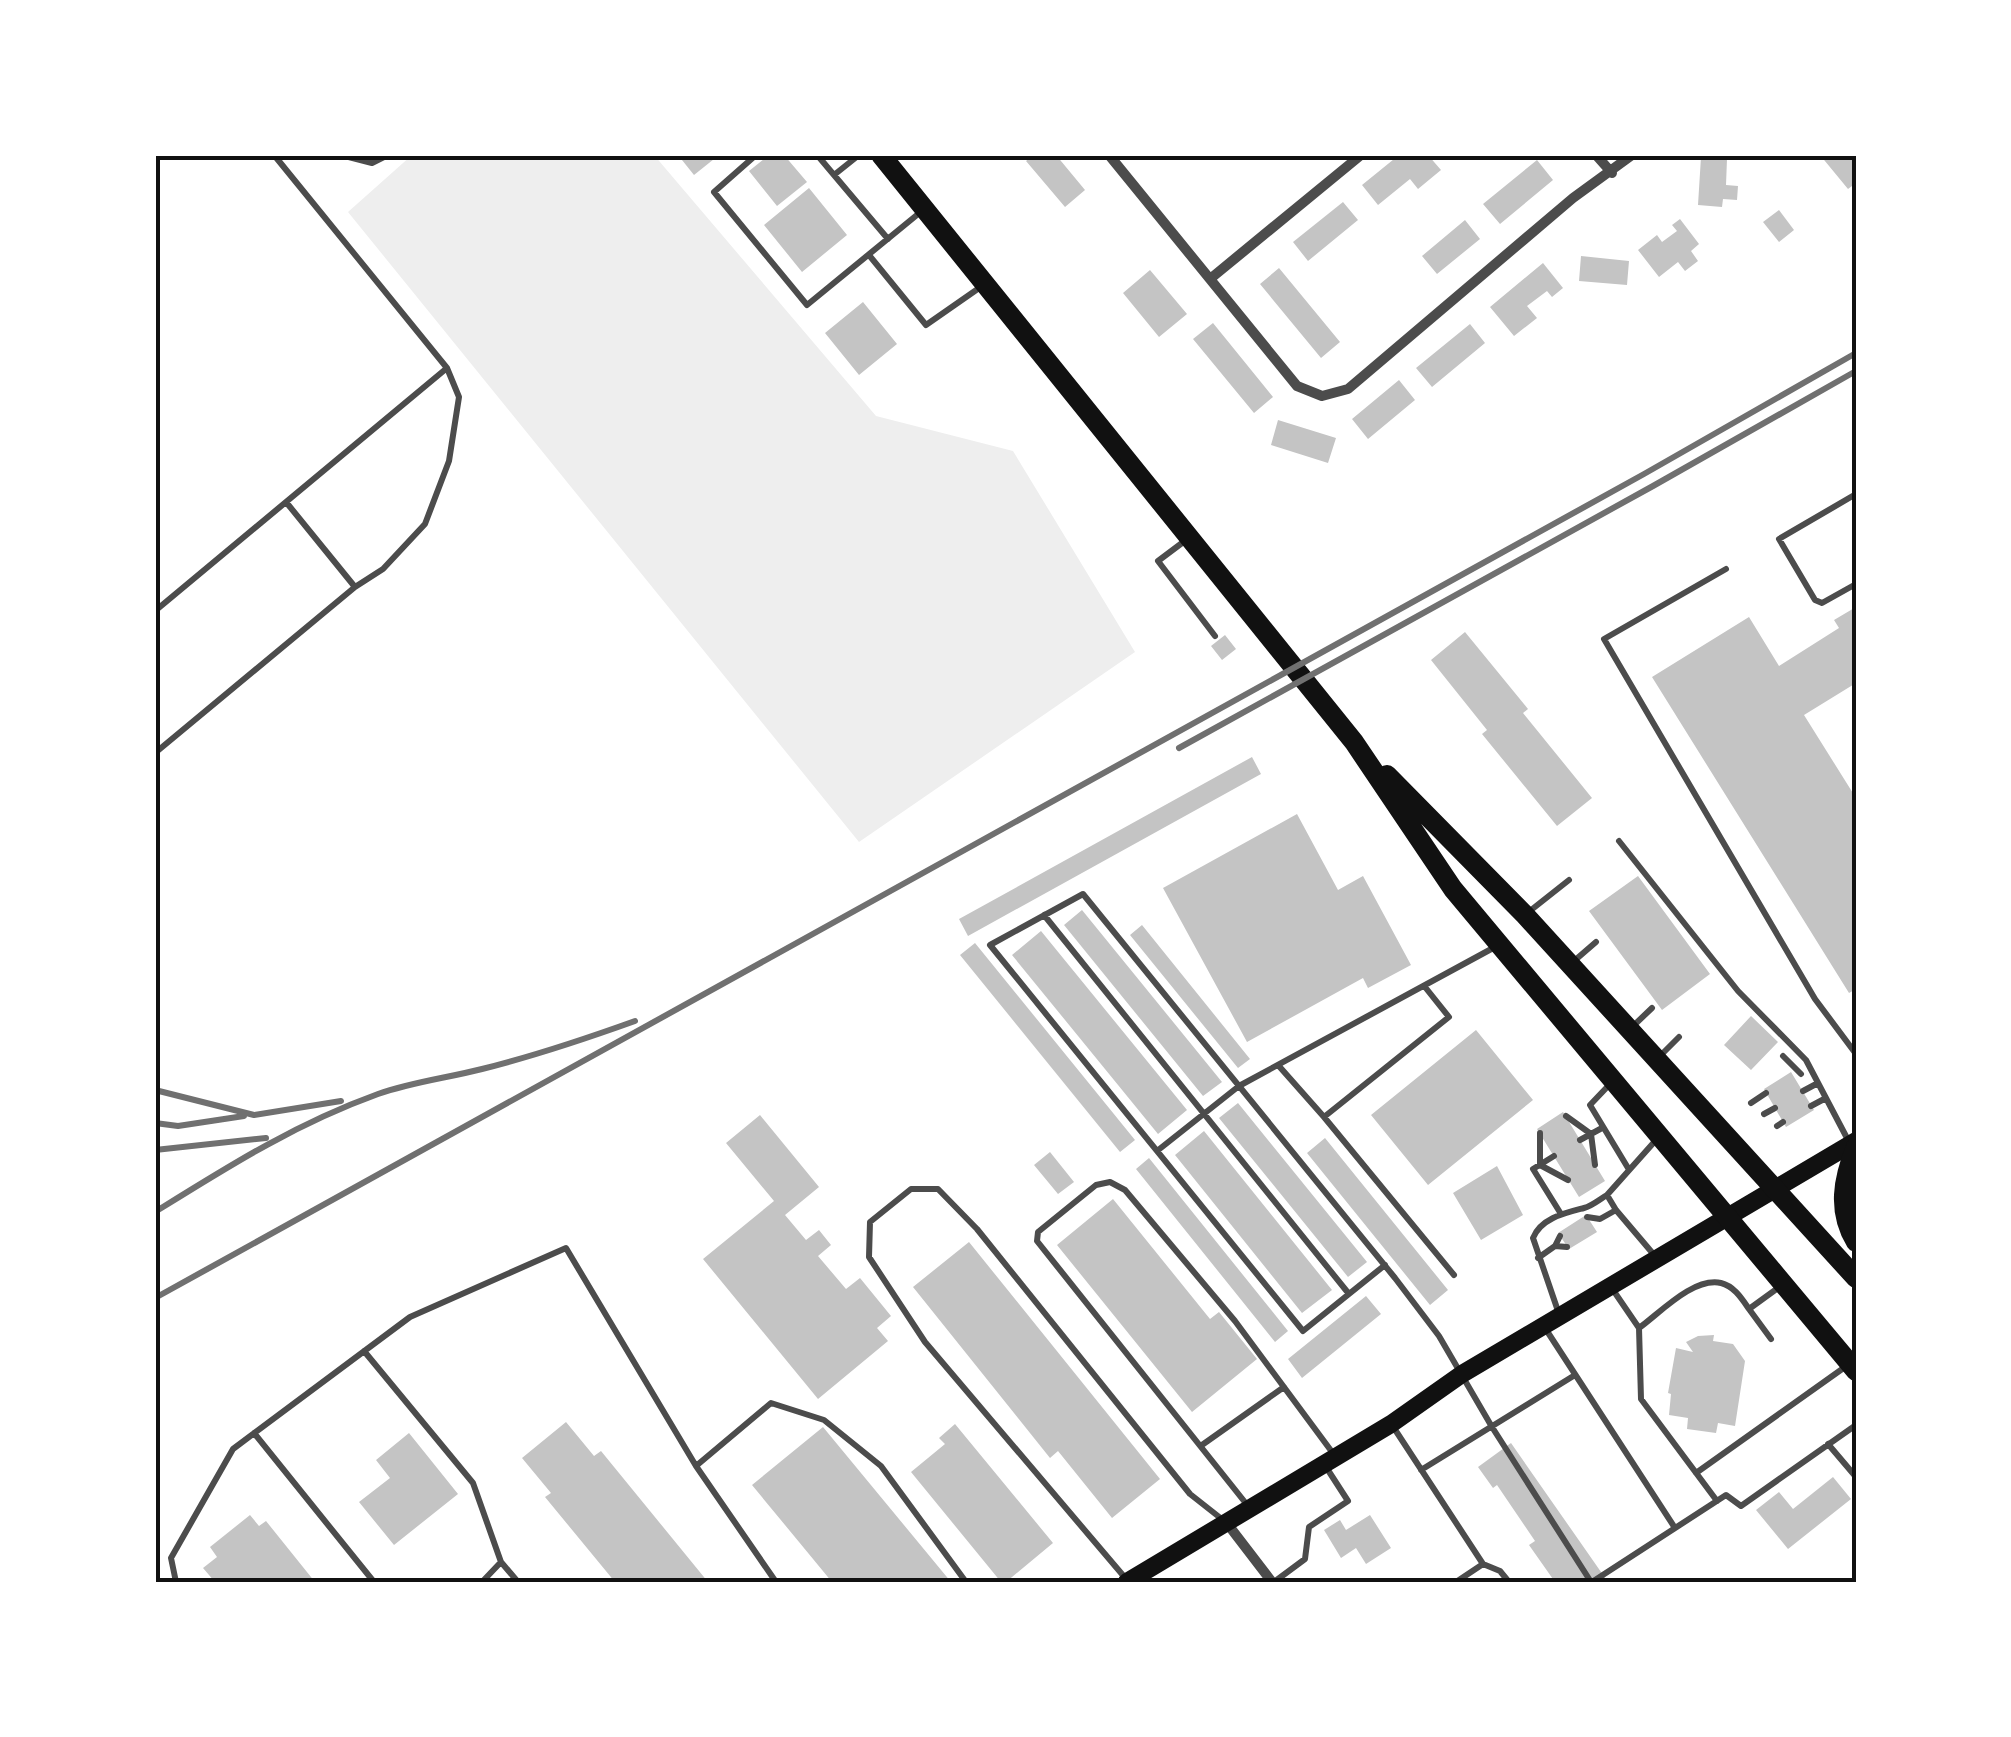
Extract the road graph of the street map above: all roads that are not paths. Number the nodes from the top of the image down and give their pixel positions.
1 (274, 155) edge
2 (341, 155) edge
3 (388, 155) edge
4 (756, 155) edge
5 (819, 155) edge
6 (859, 155) edge
7 (881, 155) edge
8 (1109, 155) edge
9 (1360, 155) edge
10 (1596, 155) edge
11 (1632, 155) edge
12 (1612, 173) junction
13 (834, 175) junction
14 (924, 209) junction
15 (888, 240) junction
16 (869, 256) junction
17 (1210, 278) junction
18 (984, 284) junction
19 (447, 368) junction
20 (1856, 494) edge
21 (286, 502) junction
22 (1189, 537) junction
23 (1726, 569) dead end
24 (1856, 584) edge
25 (355, 587) junction
26 (155, 611) edge
27 (1214, 636) dead end
28 (1354, 742) junction
29 (155, 752) edge
30 (1620, 841) dead end
31 (1570, 880) dead end
32 (1525, 914) junction
33 (1044, 916) junction
34 (1596, 942) dead end
35 (1500, 944) junction
36 (1570, 964) junction
37 (1425, 987) junction
38 (1652, 1008) dead end
39 (1630, 1029) junction
40 (1679, 1037) dead end
41 (1856, 1054) edge
42 (1784, 1056) dead end
43 (1656, 1059) junction
44 (1278, 1065) junction
45 (1810, 1069) junction
46 (1614, 1080) junction
47 (1818, 1083) junction
48 (1239, 1086) junction
49 (1802, 1092) dead end
50 (1766, 1093) dead end
51 (1826, 1098) junction
52 (1751, 1102) dead end
53 (1811, 1106) dead end
54 (1775, 1108) dead end
55 (1204, 1114) junction
56 (1764, 1114) dead end
57 (1566, 1116) dead end
58 (1324, 1117) junction
59 (1602, 1128) junction
60 (1540, 1133) dead end
61 (1591, 1134) junction
62 (1661, 1136) junction
63 (1580, 1140) dead end
64 (1854, 1144) edge
65 (1158, 1151) junction
66 (1554, 1156) dead end
67 (1595, 1164) dead end
68 (1540, 1166) junction
69 (1628, 1168) junction
70 (1568, 1180) dead end
71 (1774, 1190) junction
72 (1607, 1195) junction
73 (1616, 1210) junction
74 (1561, 1214) junction
75 (1730, 1216) junction
76 (1587, 1217) dead end
77 (1600, 1219) junction
78 (1595, 1230) dead end
79 (1560, 1236) dead end
80 (1856, 1242) edge
81 (1555, 1246) junction
82 (1567, 1247) dead end
83 (1538, 1258) junction
84 (1657, 1258) junction
85 (1384, 1266) junction
86 (1454, 1274) dead end
87 (1856, 1278) edge
88 (1783, 1284) junction
89 (1610, 1286) junction
90 (1349, 1294) junction
91 (1750, 1309) junction
92 (1551, 1320) junction
93 (1639, 1328) junction
94 (1771, 1339) dead end
95 (364, 1352) junction
96 (1853, 1367) edge
97 (1462, 1374) junction
98 (1575, 1375) junction
99 (1284, 1387) junction
100 (1391, 1424) junction
101 (1856, 1425) edge
102 (1492, 1427) junction
103 (254, 1433) junction
104 (1828, 1444) junction
105 (1202, 1445) junction
106 (1330, 1460) junction
107 (696, 1466) junction
108 (1422, 1470) junction
109 (1696, 1473) junction
110 (1856, 1477) edge
111 (1717, 1501) junction
112 (1250, 1508) junction
113 (1226, 1522) junction
114 (1676, 1528) junction
115 (502, 1562) junction
116 (1483, 1564) junction
117 (176, 1582) edge
118 (374, 1582) edge
119 (482, 1582) edge
120 (518, 1582) edge
121 (776, 1582) edge
122 (966, 1582) edge
123 (1127, 1582) edge
124 (1273, 1582) edge
125 (1456, 1582) edge
126 (1509, 1582) edge
127 (1592, 1582) edge

1 - 19 lane
2 - 3 lane
4 - 16 lane
5 - 13 lane
6 - 13 lane
7 - 14 main road
8 - 17 street
9 - 17 street
10 - 12 street
11 - 12 street
12 - 17 street
13 - 15 lane
14 - 15 lane
14 - 18 main road
15 - 16 lane
16 - 18 lane
18 - 22 main road
19 - 21 lane
19 - 25 lane
20 - 24 lane
21 - 25 lane
21 - 26 lane
22 - 27 lane
22 - 28 main road
23 - 41 lane
25 - 29 lane
28 - 32 main road
28 - 35 main road
30 - 45 lane
31 - 32 lane
32 - 36 main road
33 - 48 lane
33 - 55 lane
33 - 65 lane
34 - 36 lane
35 - 37 lane
35 - 46 main road
36 - 39 main road
37 - 44 lane
37 - 58 lane
38 - 39 lane
39 - 43 main road
40 - 43 lane
42 - 45 lane
43 - 71 main road
44 - 48 lane
44 - 58 lane
45 - 47 lane
46 - 59 lane
46 - 62 main road
47 - 49 lane
47 - 51 lane
48 - 55 lane
48 - 85 lane
50 - 52 lane
51 - 53 lane
51 - 64 lane
54 - 56 lane
55 - 65 lane
55 - 90 lane
57 - 61 lane
58 - 86 lane
59 - 61 lane
59 - 69 lane
60 - 68 lane
61 - 63 lane
61 - 67 lane
62 - 69 lane
62 - 75 main road
64 - 71 main road
64 - 80 main road
65 - 90 lane
66 - 68 lane
68 - 70 lane
68 - 74 lane
69 - 72 lane
71 - 75 main road
71 - 87 main road
72 - 73 lane
72 - 74 lane
73 - 77 lane
73 - 84 lane
74 - 83 lane
75 - 84 main road
75 - 88 main road
76 - 77 lane
77 - 78 lane
79 - 81 lane
81 - 82 lane
81 - 83 lane
83 - 92 lane
84 - 89 main road
85 - 90 lane
85 - 97 lane
88 - 91 lane
88 - 96 main road
89 - 92 main road
89 - 93 lane
91 - 93 lane
91 - 94 lane
92 - 97 main road
92 - 98 lane
93 - 109 lane
95 - 103 lane
95 - 107 lane
95 - 115 lane
96 - 109 lane
97 - 100 main road
97 - 102 lane
98 - 102 lane
98 - 114 lane
99 - 105 lane
99 - 105 lane
99 - 106 lane
100 - 106 main road
100 - 108 lane
101 - 104 lane
102 - 108 lane
102 - 127 lane
103 - 117 lane
103 - 118 lane
104 - 110 lane
104 - 111 lane
105 - 112 lane
106 - 112 main road
106 - 124 lane
107 - 121 lane
107 - 122 lane
108 - 116 lane
109 - 111 lane
111 - 114 lane
112 - 113 main road
113 - 123 main road
113 - 123 lane
113 - 124 street
114 - 127 lane
115 - 119 lane
115 - 120 lane
116 - 125 lane
116 - 126 lane

